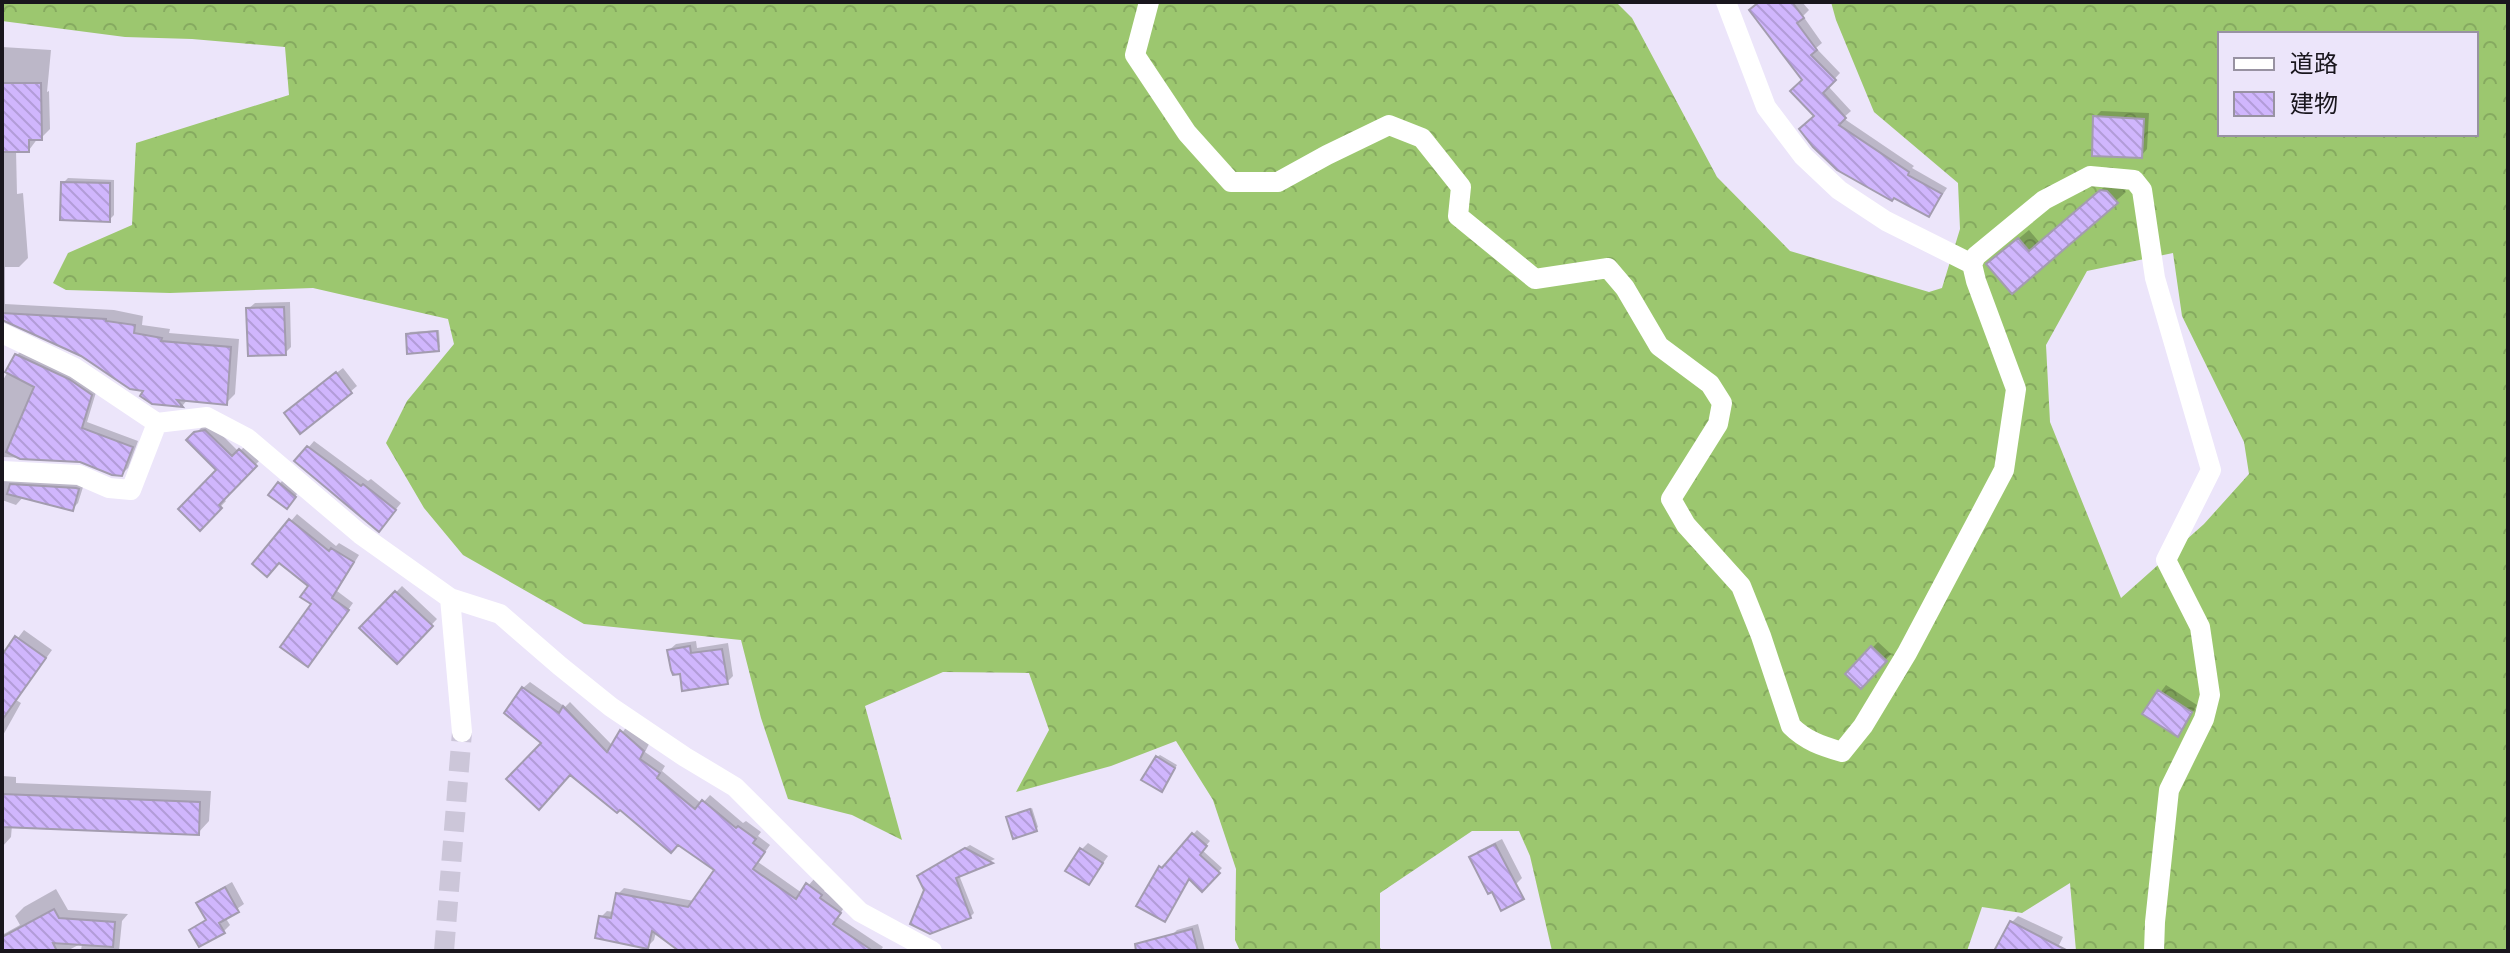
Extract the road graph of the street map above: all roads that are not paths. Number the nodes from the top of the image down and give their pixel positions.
1 (1149, 2) edge
2 (1726, 2) edge
3 (1972, 264) junction
4 (2, 333) edge
5 (157, 423) junction
6 (2, 471) edge
7 (450, 598) junction
8 (462, 732) tunnel mouth
9 (932, 951) edge
10 (2154, 951) edge

1 - 3 street
2 - 3 street
3 - 10 street
4 - 5 street
5 - 6 street
5 - 7 street
7 - 8 street
7 - 9 street

